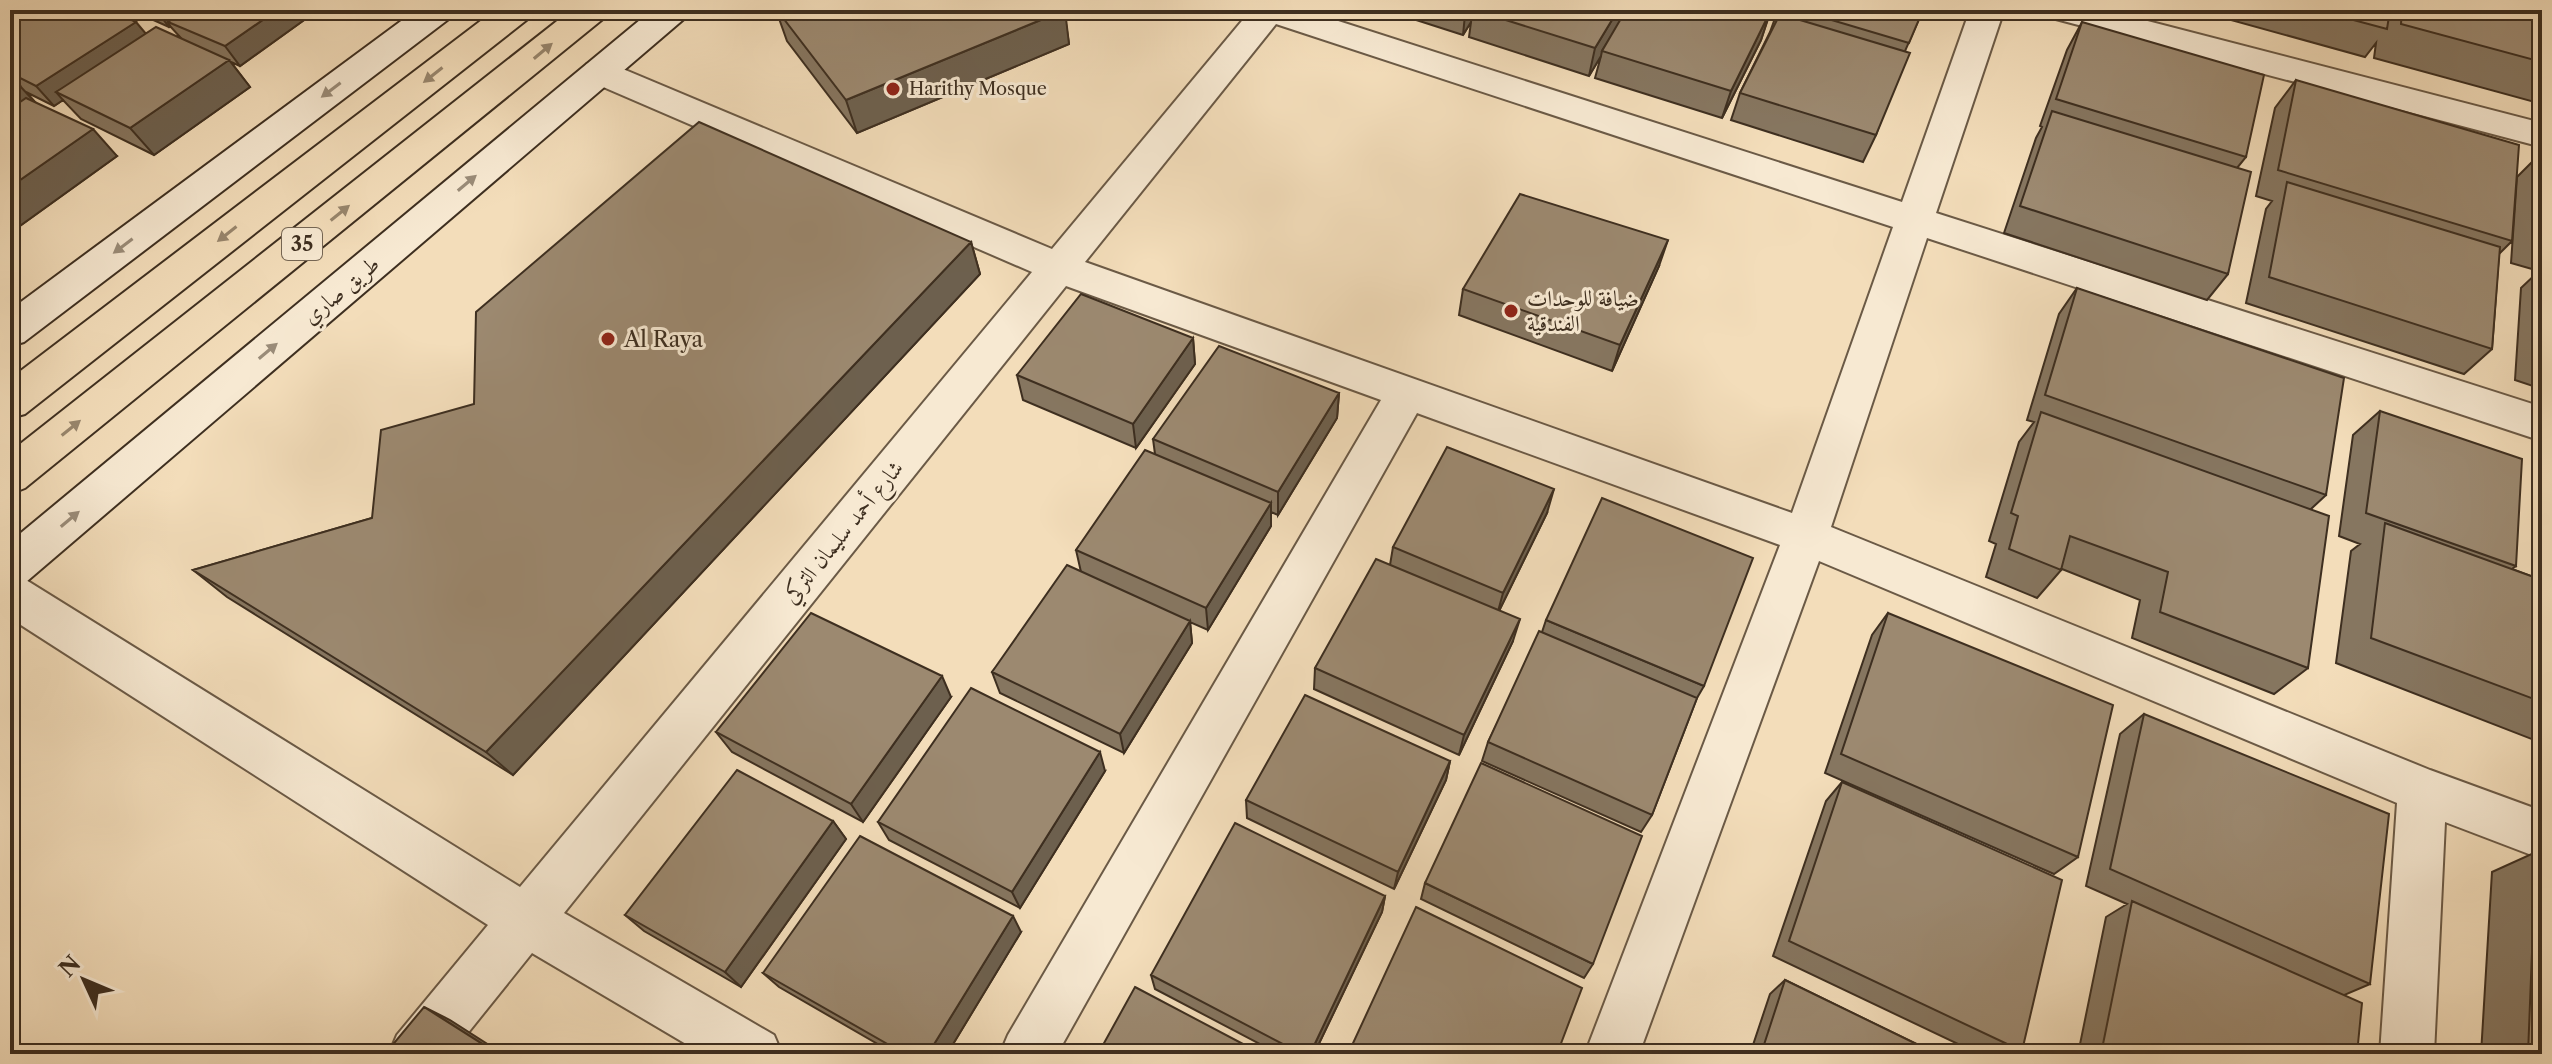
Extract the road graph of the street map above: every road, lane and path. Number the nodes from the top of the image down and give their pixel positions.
1 (438, 10) edge
2 (517, 10) edge
3 (592, 10) edge
4 (673, 10) edge
5 (1269, 10) edge
6 (1987, 10) edge
7 (2064, 10) edge
8 (599, 72) junction
9 (2542, 135) edge
10 (1917, 219) junction
11 (1059, 268) junction
12 (10, 331) edge
13 (1407, 393) junction
14 (10, 402) edge
15 (2542, 424) edge
16 (10, 476) edge
17 (1806, 536) junction
18 (10, 569) edge
19 (10, 594) edge
20 (2422, 790) junction
21 (2542, 835) edge
22 (526, 920) junction
23 (416, 1054) edge
24 (755, 1054) edge
25 (1027, 1054) edge
26 (1612, 1054) edge
27 (2407, 1054) edge

1 -> 12 street
2 -> 14 main road, 35
16 -> 3 main road, 35
4 - 8 street, طريق صاري
5 - 10 street
5 - 11 street, شارع أحمد سليمان التركي
6 - 10 street
7 - 9 street
8 - 11 street
18 -> 8 street, طريق صاري
10 - 15 street
10 - 17 street
11 - 13 street
11 - 22 street, شارع أحمد سليمان التركي
13 - 17 street
13 - 25 street
17 - 20 street
17 - 26 street
19 - 22 street
20 - 21 street
20 - 27 street
22 - 23 street, شارع أحمد سليمان التركي
22 - 24 street

